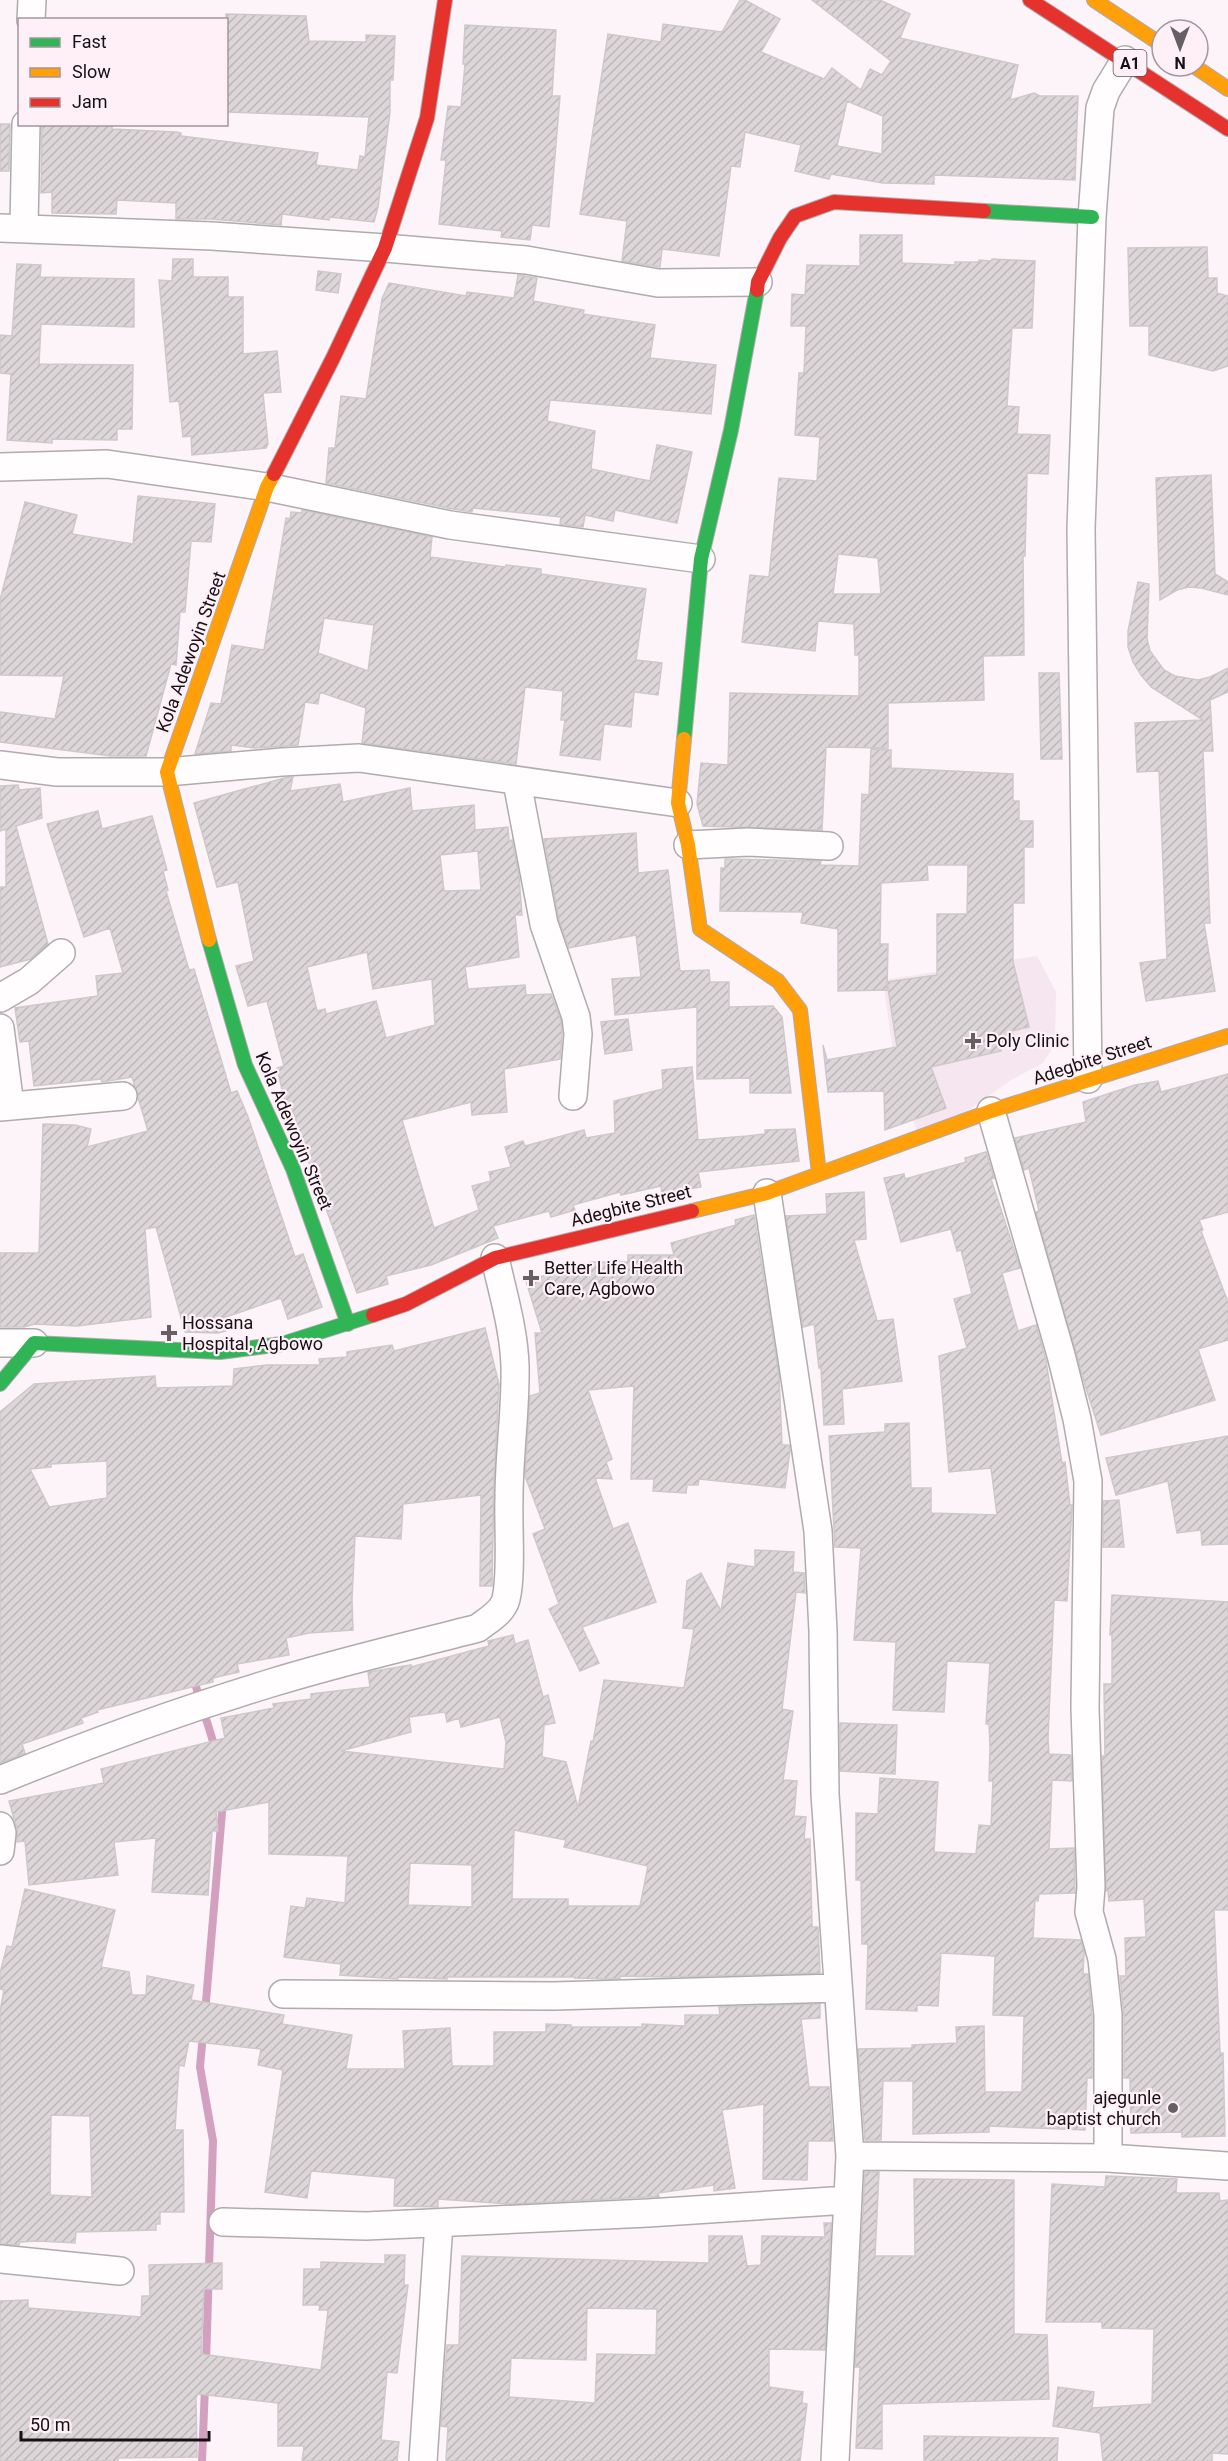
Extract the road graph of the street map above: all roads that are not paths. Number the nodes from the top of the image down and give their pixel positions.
1 (32, 0) edge
2 (445, 0) edge
3 (1030, 0) edge
4 (1094, 0) edge
5 (31, 18) edge
6 (1150, 37) edge
7 (1125, 60) junction
8 (1210, 77) edge
9 (1228, 89) edge
10 (26, 126) edge
11 (1228, 129) edge
12 (1092, 217) junction
13 (12, 228) edge
14 (385, 248) junction
15 (758, 282) junction
16 (0, 467) edge
17 (267, 488) junction
18 (701, 559) junction
19 (0, 765) edge
20 (167, 772) junction
21 (517, 782) junction
22 (678, 803) junction
23 (688, 845) junction
24 (830, 846) dead end
25 (61, 953) dead end
26 (0, 998) edge
27 (0, 1028) edge
28 (1228, 1036) edge
29 (1088, 1079) junction
30 (123, 1096) dead end
31 (573, 1096) dead end
32 (5, 1106) edge
33 (991, 1111) junction
34 (819, 1173) junction
35 (767, 1193) junction
36 (495, 1258) junction
37 (348, 1324) junction
38 (0, 1343) edge
39 (34, 1343) junction
40 (0, 1384) edge
41 (0, 1780) edge
42 (0, 1826) edge
43 (0, 1851) edge
44 (837, 1988) junction
45 (283, 1994) dead end
46 (850, 2156) junction
47 (1108, 2158) junction
48 (1228, 2166) edge
49 (848, 2200) junction
50 (223, 2222) dead end
51 (439, 2223) junction
52 (0, 2259) edge
53 (120, 2271) dead end
54 (423, 2461) edge
55 (835, 2461) edge

1 - 5 street
2 - 14 main road, Kola Adewoyin Street
3 - 7 main road, A1
4 - 6 main road, A1
7 - 11 main road, A1
7 - 12 street
8 - 9 main road
10 - 13 street
12 - 15 main road
12 - 29 street
13 - 14 street
14 - 15 street
14 - 17 main road, Kola Adewoyin Street
15 - 18 main road
16 - 17 street
17 - 18 street
17 - 20 main road, Kola Adewoyin Street
18 - 22 main road
19 - 20 street
20 - 21 street
20 - 37 main road, Kola Adewoyin Street
21 - 22 street
21 - 31 street
22 - 23 main road
23 - 24 street
23 - 34 main road
25 - 26 street
27 - 32 street
28 - 29 main road, Adegbite Street
29 - 33 main road, Adegbite Street
30 - 32 street
33 - 34 main road, Adegbite Street
33 - 47 street
34 - 35 main road, Adegbite Street
35 - 36 main road, Adegbite Street
35 - 44 street
36 - 37 main road, Adegbite Street
36 - 41 street
37 - 39 main road, Adegbite Street
38 - 39 street
39 - 40 main road
42 - 43 street
44 - 45 street
44 - 46 street
46 - 47 street
46 - 49 street
47 - 48 street
49 - 51 street
49 - 55 street
50 - 51 street
51 - 54 street
52 - 53 street

